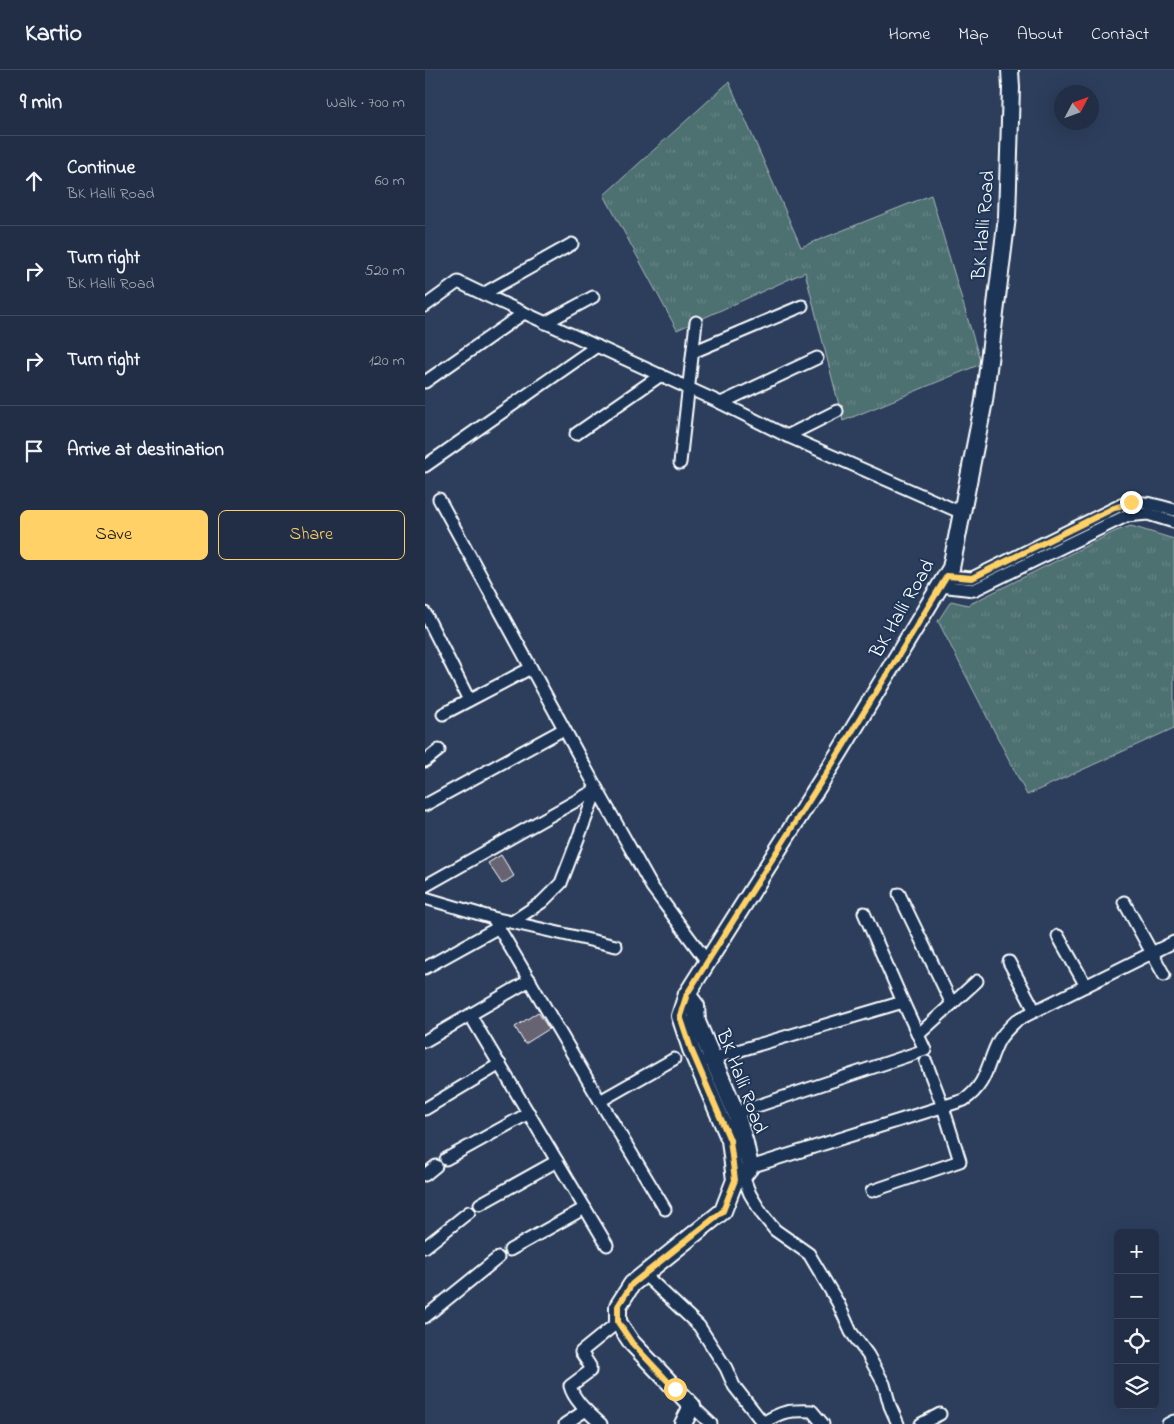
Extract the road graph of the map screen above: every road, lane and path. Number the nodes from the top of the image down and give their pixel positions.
1 (1010, 70) edge
2 (573, 244) dead end
3 (483, 294) junction
4 (593, 297) dead end
5 (425, 306) edge
6 (802, 306) dead end
7 (524, 314) junction
8 (696, 322) dead end
9 (545, 323) junction
10 (597, 346) junction
11 (693, 352) junction
12 (817, 358) dead end
13 (661, 375) junction
14 (425, 382) edge
15 (689, 388) junction
16 (721, 403) junction
17 (837, 411) dead end
18 (575, 434) dead end
19 (787, 436) junction
20 (680, 463) dead end
21 (425, 466) edge
22 (439, 499) dead end
23 (1174, 510) edge
24 (962, 513) junction
25 (1174, 522) edge
26 (943, 581) junction
27 (425, 613) edge
28 (531, 668) junction
29 (469, 700) junction
30 (443, 714) dead end
31 (564, 729) junction
32 (439, 750) dead end
33 (425, 761) edge
34 (597, 789) junction
35 (425, 804) edge
36 (425, 886) edge
37 (899, 894) dead end
38 (425, 898) edge
39 (1124, 902) dead end
40 (864, 913) dead end
41 (496, 922) junction
42 (512, 922) junction
43 (1058, 936) dead end
44 (1174, 942) edge
45 (616, 946) dead end
46 (1153, 953) junction
47 (1009, 962) dead end
48 (708, 963) junction
49 (425, 968) edge
50 (1164, 975) dead end
51 (530, 980) junction
52 (977, 981) dead end
53 (1086, 986) junction
54 (903, 1002) junction
55 (952, 1004) junction
56 (1035, 1011) junction
57 (471, 1015) junction
58 (918, 1035) junction
59 (425, 1041) edge
60 (674, 1059) dead end
61 (705, 1061) junction
62 (926, 1062) dead end
63 (500, 1064) junction
64 (600, 1101) junction
65 (943, 1107) junction
66 (425, 1109) edge
67 (529, 1113) junction
68 (735, 1113) junction
69 (557, 1160) junction
70 (743, 1174) junction
71 (425, 1175) edge
72 (871, 1191) dead end
73 (480, 1204) dead end
74 (585, 1208) junction
75 (665, 1209) dead end
76 (469, 1212) dead end
77 (607, 1245) dead end
78 (425, 1247) edge
79 (510, 1250) dead end
80 (498, 1258) dead end
81 (644, 1274) junction
82 (425, 1317) edge
83 (618, 1322) junction
84 (692, 1406) junction
85 (586, 1410) junction
86 (941, 1414) dead end
87 (1174, 1421) edge
88 (565, 1424) edge
89 (601, 1424) edge
90 (683, 1424) edge
91 (711, 1424) edge
92 (823, 1424) edge
93 (898, 1424) edge
94 (921, 1424) edge
95 (1168, 1424) edge

1 - 24 main road, BK Halli Road
2 - 3 street
3 - 5 street
3 - 7 street
4 - 9 street
6 - 11 street
7 - 9 street
7 - 14 street
8 - 11 street
9 - 10 street
10 - 13 street
10 - 21 street
11 - 15 street
12 - 16 street
13 - 15 street
13 - 18 street
15 - 16 street
15 - 20 street
16 - 19 street
17 - 19 street
19 - 24 street
22 - 28 street
23 - 26 street
24 - 26 main road, BK Halli Road
25 - 26 street
26 - 48 main road, BK Halli Road
27 - 29 street
28 - 29 street
28 - 31 street
29 - 30 street
31 - 34 street
31 - 35 street
32 - 33 street
34 - 36 street
34 - 42 street
34 - 48 street
37 - 55 street
38 - 41 street
39 - 46 street
40 - 54 street
41 - 42 street
41 - 49 street
41 - 51 street
42 - 45 street
43 - 53 street
44 - 46 street
46 - 50 street
46 - 53 street
47 - 56 street
48 - 61 main road, BK Halli Road
51 - 57 street
51 - 64 street
52 - 55 street
53 - 56 street
54 - 58 street
54 - 61 street
55 - 58 street
56 - 65 street
57 - 59 street
57 - 63 street
58 - 68 street
60 - 64 street
61 - 68 main road, BK Halli Road
61 - 70 main road, BK Halli Road
62 - 65 street
63 - 66 street
63 - 67 street
64 - 75 street
65 - 70 street
65 - 72 street
67 - 69 street
67 - 71 street
68 - 70 main road, BK Halli Road
69 - 73 street
69 - 74 street
70 - 81 main road, BK Halli Road
70 - 93 street
74 - 77 street
74 - 79 street
76 - 78 street
80 - 82 street
81 - 83 main road, BK Halli Road
81 - 92 street
83 - 84 main road
83 - 85 street
84 - 90 main road
84 - 91 street
85 - 88 street
85 - 89 street
86 - 94 street
87 - 95 street

